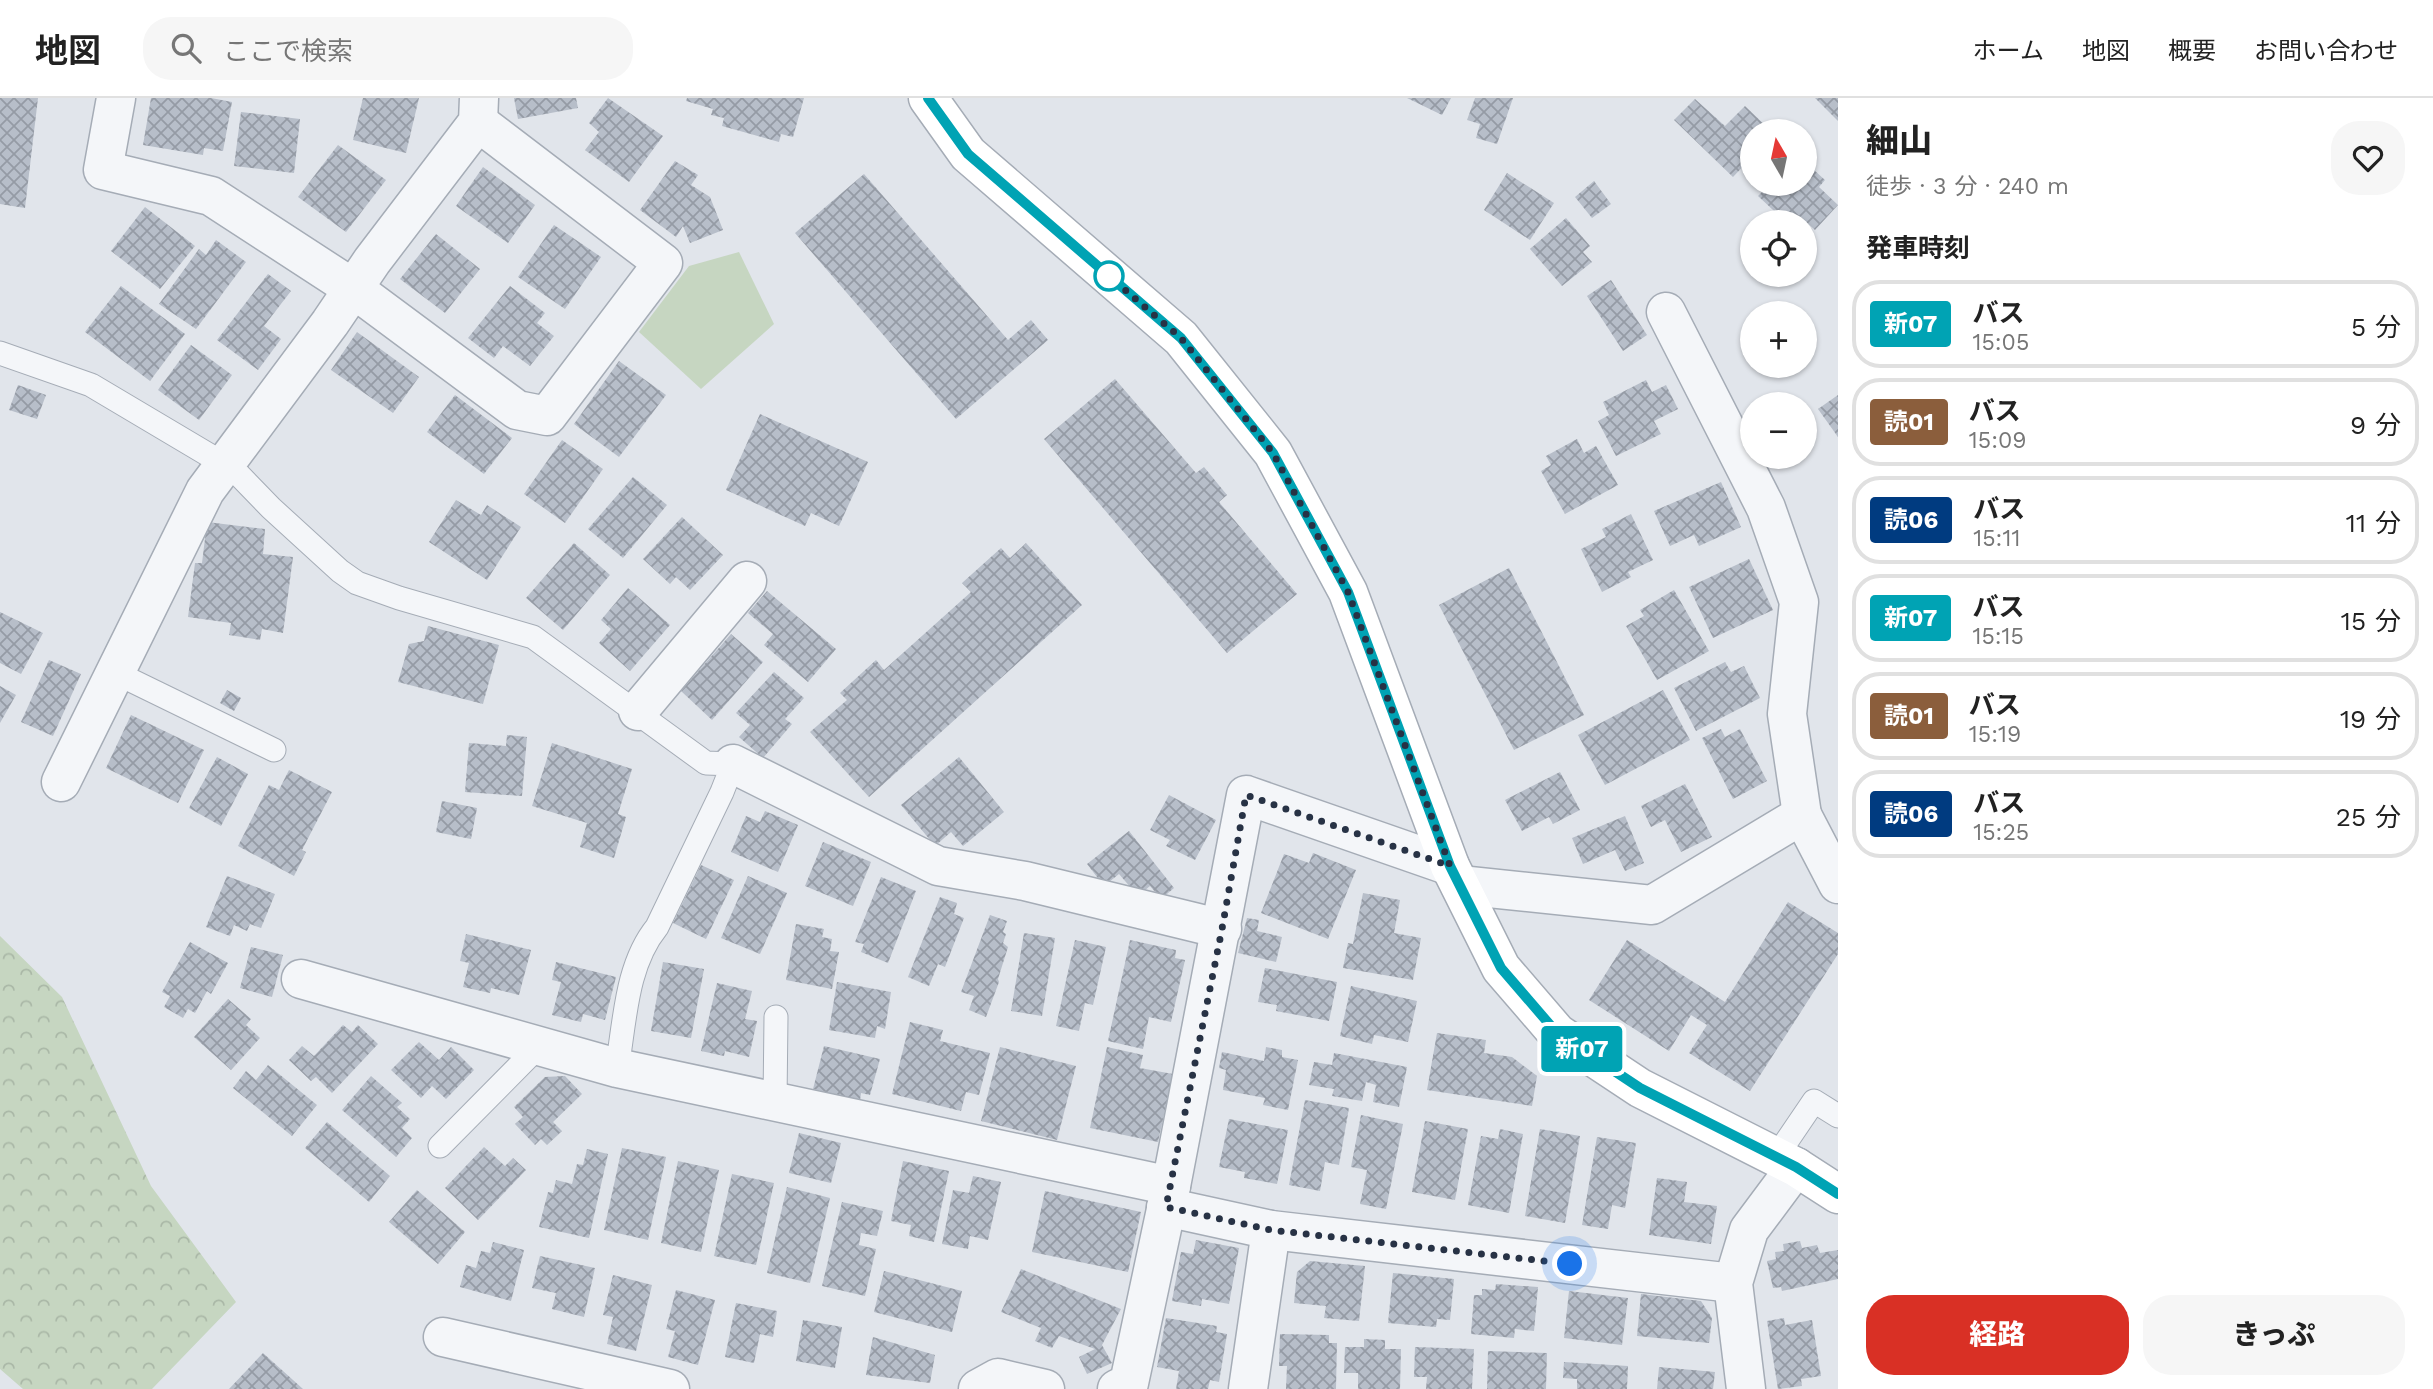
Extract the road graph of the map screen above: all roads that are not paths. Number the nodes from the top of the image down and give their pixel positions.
1 (116, 98) edge
2 (928, 98) edge
3 (478, 110) edge
4 (354, 289) junction
5 (1666, 312) dead end
6 (0, 353) edge
7 (224, 464) junction
8 (747, 581) dead end
9 (116, 673) junction
10 (638, 711) junction
11 (274, 750) dead end
12 (733, 764) junction
13 (61, 782) dead end
14 (1802, 815) junction
15 (1455, 875) junction
16 (1838, 884) edge
17 (1222, 929) junction
18 (301, 979) dead end
19 (776, 1017) dead end
20 (539, 1046) junction
21 (617, 1068) junction
22 (775, 1101) junction
23 (1838, 1116) edge
24 (440, 1146) dead end
25 (1786, 1162) junction
26 (1838, 1194) edge
27 (1168, 1196) junction
28 (1271, 1230) junction
29 (1733, 1283) junction
30 (443, 1337) dead end
31 (670, 1389) edge
32 (978, 1389) edge
33 (1045, 1389) edge
34 (1116, 1389) edge
35 (1248, 1389) edge
36 (1746, 1389) edge

1 - 4 street
2 - 15 main road
3 - 4 street
3 - 4 street
4 - 7 street
5 - 14 street
6 - 7 lane
7 - 9 street
7 - 10 lane
8 - 10 street
9 - 11 lane
9 - 13 street
10 - 12 lane
12 - 17 street
12 - 21 lane
14 - 15 street
14 - 16 street
15 - 17 street
15 - 25 main road
17 - 27 street
18 - 20 street
19 - 22 lane
20 - 21 street
20 - 24 lane
21 - 22 street
22 - 27 street
23 - 25 lane
25 - 26 main road
25 - 29 street
27 - 28 street
27 - 34 street
28 - 29 street
28 - 35 street
29 - 36 street
30 - 31 street
32 - 33 street

